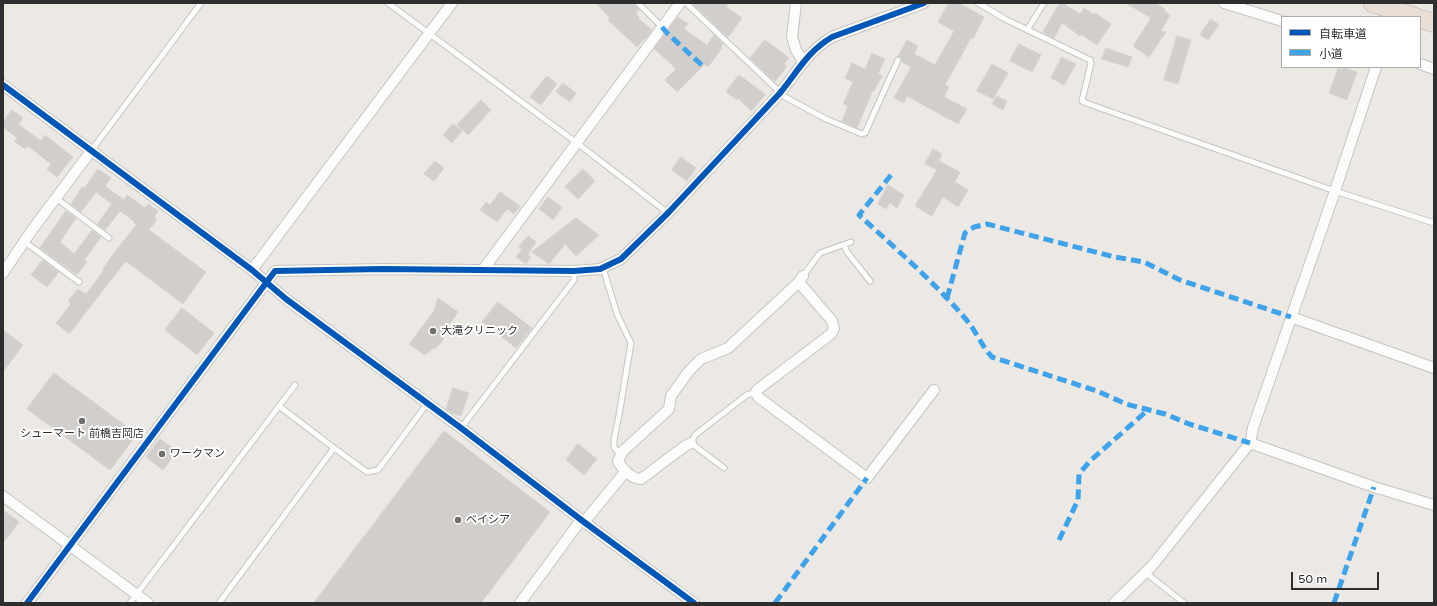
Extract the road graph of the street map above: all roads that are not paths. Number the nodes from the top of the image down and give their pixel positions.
1 (201, 3) edge
2 (388, 3) edge
3 (452, 3) edge
4 (638, 3) edge
5 (680, 3) edge
6 (686, 3) edge
7 (796, 3) edge
8 (924, 3) edge
9 (978, 3) edge
10 (1044, 3) edge
11 (1224, 3) edge
12 (1373, 3) edge
13 (1412, 16) edge
14 (1421, 19) edge
15 (1281, 21) edge
16 (1434, 23) edge
17 (662, 26) junction
18 (1027, 30) junction
19 (429, 33) junction
20 (898, 60) dead end
21 (803, 62) junction
22 (1421, 64) edge
23 (1376, 68) edge
24 (1434, 69) edge
25 (3, 85) edge
26 (780, 93) junction
27 (577, 143) junction
28 (91, 151) junction
29 (1335, 191) junction
30 (56, 198) junction
31 (668, 213) junction
32 (1434, 224) edge
33 (109, 238) dead end
34 (25, 242) junction
35 (851, 242) dead end
36 (844, 245) junction
37 (603, 268) junction
38 (252, 270) junction
39 (485, 270) junction
40 (574, 271) junction
41 (3, 273) edge
42 (800, 280) junction
43 (870, 281) dead end
44 (79, 282) dead end
45 (268, 282) junction
46 (1291, 317) junction
47 (1434, 368) edge
48 (295, 385) dead end
49 (934, 390) dead end
50 (757, 394) junction
51 (427, 404) junction
52 (279, 406) junction
53 (461, 428) junction
54 (691, 443) junction
55 (1250, 443) junction
56 (334, 448) junction
57 (620, 455) junction
58 (724, 468) dead end
59 (626, 471) junction
60 (3, 496) edge
61 (1434, 505) edge
62 (582, 521) junction
63 (70, 545) junction
64 (1146, 573) junction
65 (134, 599) edge
66 (27, 603) edge
67 (148, 603) edge
68 (219, 603) edge
69 (520, 603) edge
70 (694, 603) edge
71 (1114, 603) edge
72 (1184, 603) edge

1 - 28 lane
2 - 19 lane
3 - 19 street
4 - 17 lane
5 - 17 street
6 - 26 lane
7 - 21 street
8 - 21 street
9 - 18 lane
10 - 18 lane
11 - 15 street
12 - 13 highway
14 - 16 highway
17 - 27 street
18 - 29 lane
19 - 27 lane
19 - 38 street
20 - 26 lane
21 - 26 street
22 - 24 street
23 - 29 street
25 - 28 street
26 - 31 street
27 - 31 lane
27 - 39 street
28 - 30 street
28 - 38 street
29 - 32 lane
29 - 46 street
30 - 33 lane
30 - 34 street
31 - 37 street
34 - 41 street
34 - 44 lane
35 - 36 lane
36 - 42 lane
36 - 43 lane
37 - 40 street
37 - 57 lane
38 - 45 street
39 - 40 street
39 - 45 street
40 - 53 lane
42 - 50 street
42 - 57 street
45 - 51 street
45 - 63 street
46 - 47 street
46 - 55 street
48 - 52 lane
49 - 50 street
50 - 54 lane
51 - 53 street
51 - 56 lane
52 - 56 lane
52 - 65 lane
53 - 62 street
54 - 58 lane
54 - 59 street
55 - 61 street
55 - 64 street
56 - 68 lane
57 - 59 street
59 - 62 street
60 - 63 street
62 - 69 street
62 - 70 street
63 - 65 street
63 - 66 street
64 - 71 street
64 - 72 lane
65 - 67 street

